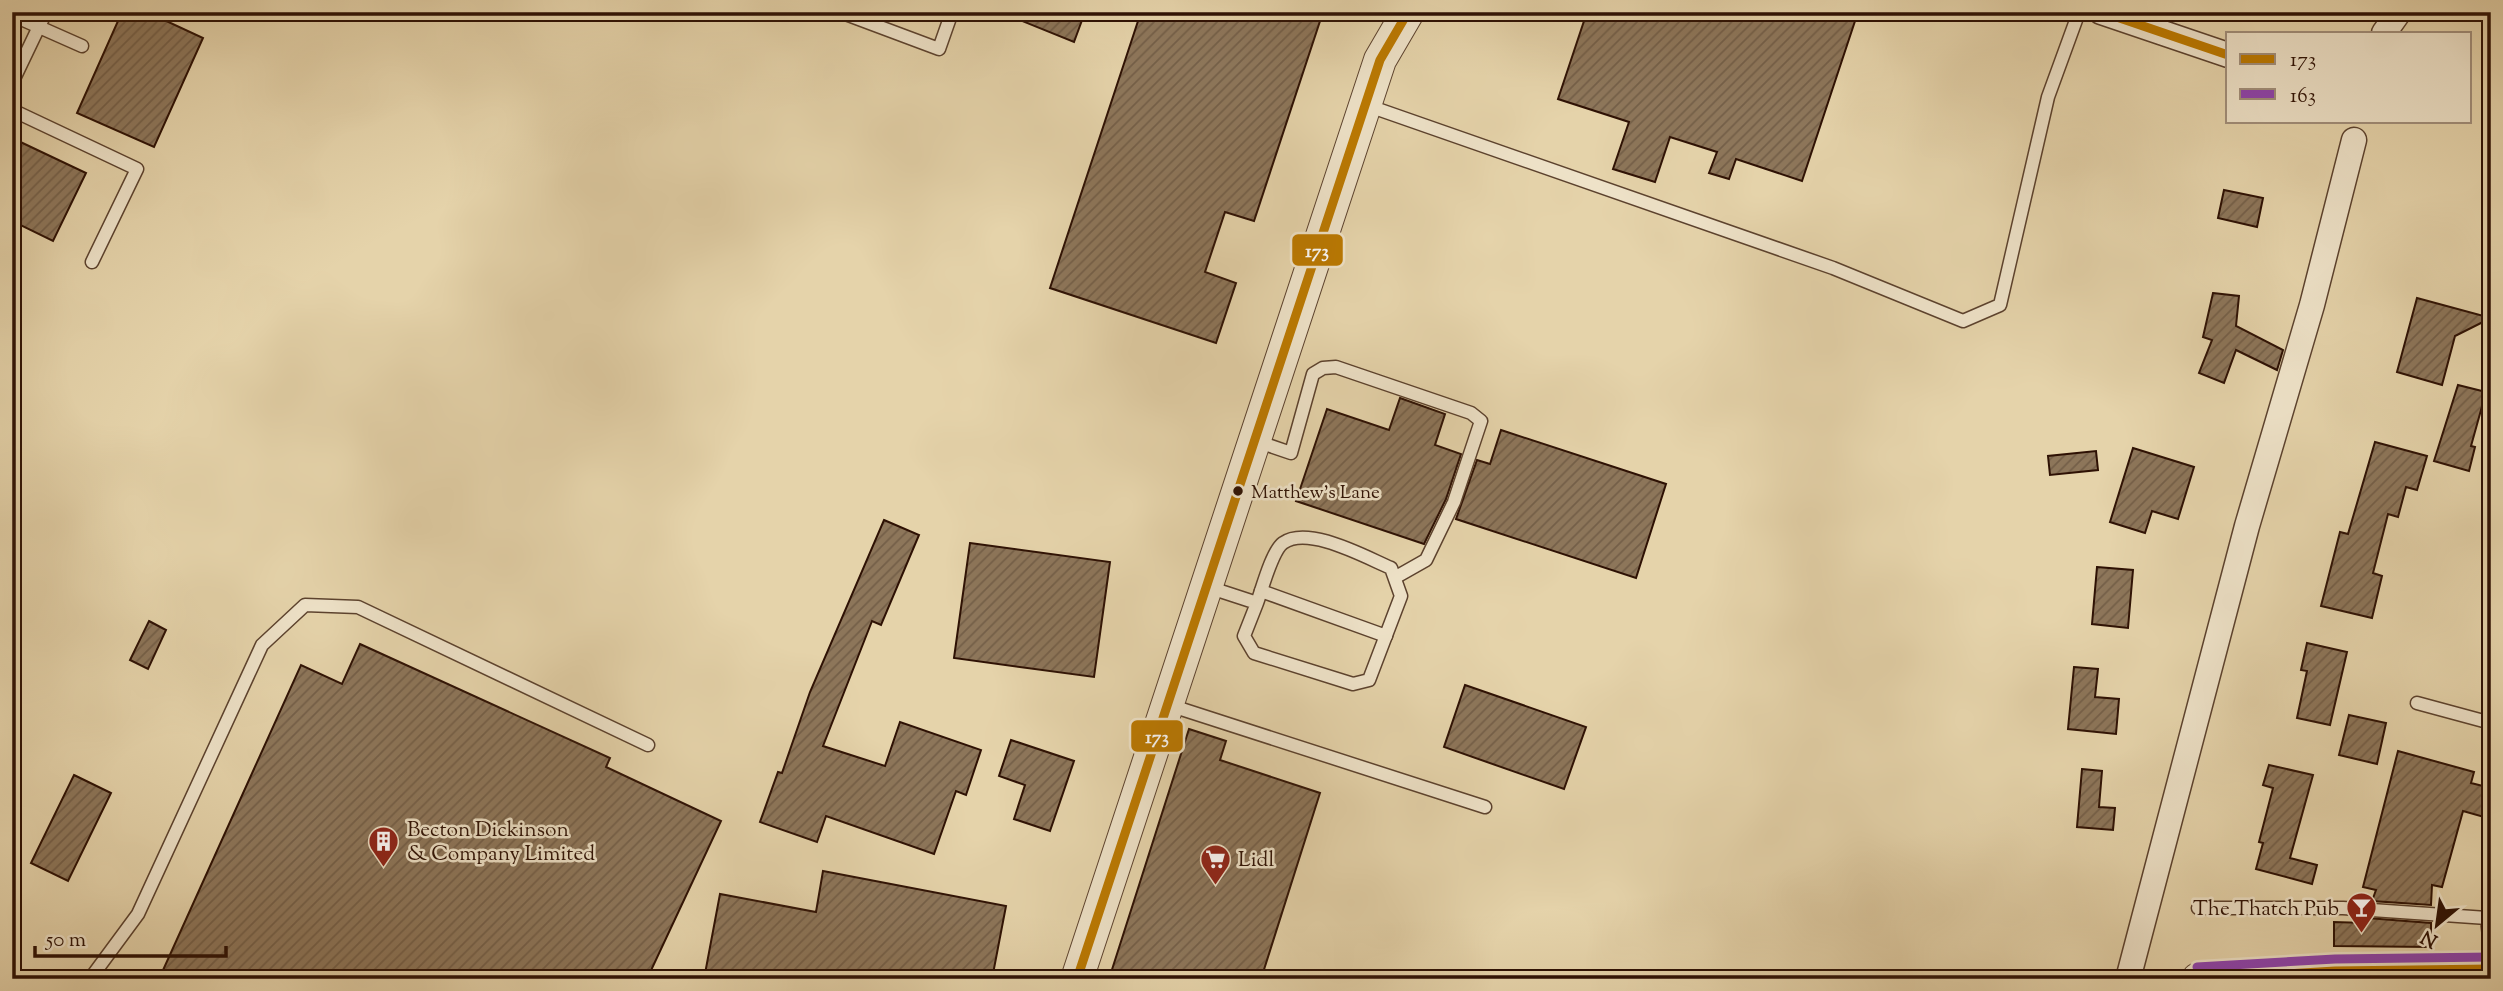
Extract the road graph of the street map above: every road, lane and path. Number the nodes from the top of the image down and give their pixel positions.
1 (46, 12) edge
2 (840, 12) edge
3 (952, 12) edge
4 (1408, 12) edge
5 (2079, 12) edge
6 (2101, 12) edge
7 (2399, 12) edge
8 (12, 15) edge
9 (39, 26) junction
10 (2385, 32) edge
11 (82, 46) dead end
12 (2226, 54) edge
13 (12, 83) edge
14 (1365, 104) junction
15 (12, 110) edge
16 (2354, 141) dead end
17 (92, 262) dead end
18 (1256, 441) junction
19 (1396, 577) junction
20 (1208, 586) junction
21 (1259, 597) junction
22 (1386, 636) junction
23 (2417, 703) dead end
24 (1168, 705) junction
25 (2491, 723) edge
26 (648, 745) dead end
27 (1485, 807) dead end
28 (2197, 908) dead end
29 (2489, 913) edge
30 (2491, 956) edge
31 (2491, 969) edge
32 (2336, 975) edge
33 (90, 979) edge
34 (1077, 979) edge
35 (2128, 979) edge
36 (2198, 979) edge

1 - 9 lane
2 - 3 lane
4 - 14 street
5 - 14 lane
6 - 12 street
7 - 10 street
8 - 9 lane
9 - 11 lane
9 - 13 lane
14 - 18 street
15 - 17 lane
16 - 35 street
18 - 19 lane
18 - 20 street
19 - 21 lane
19 - 22 lane
20 - 21 lane
20 - 24 street
21 - 22 lane
21 - 22 lane
23 - 25 lane
24 - 27 lane
24 - 34 street
26 - 33 lane
28 - 29 lane
29 - 30 lane
31 - 32 street
32 - 36 street

